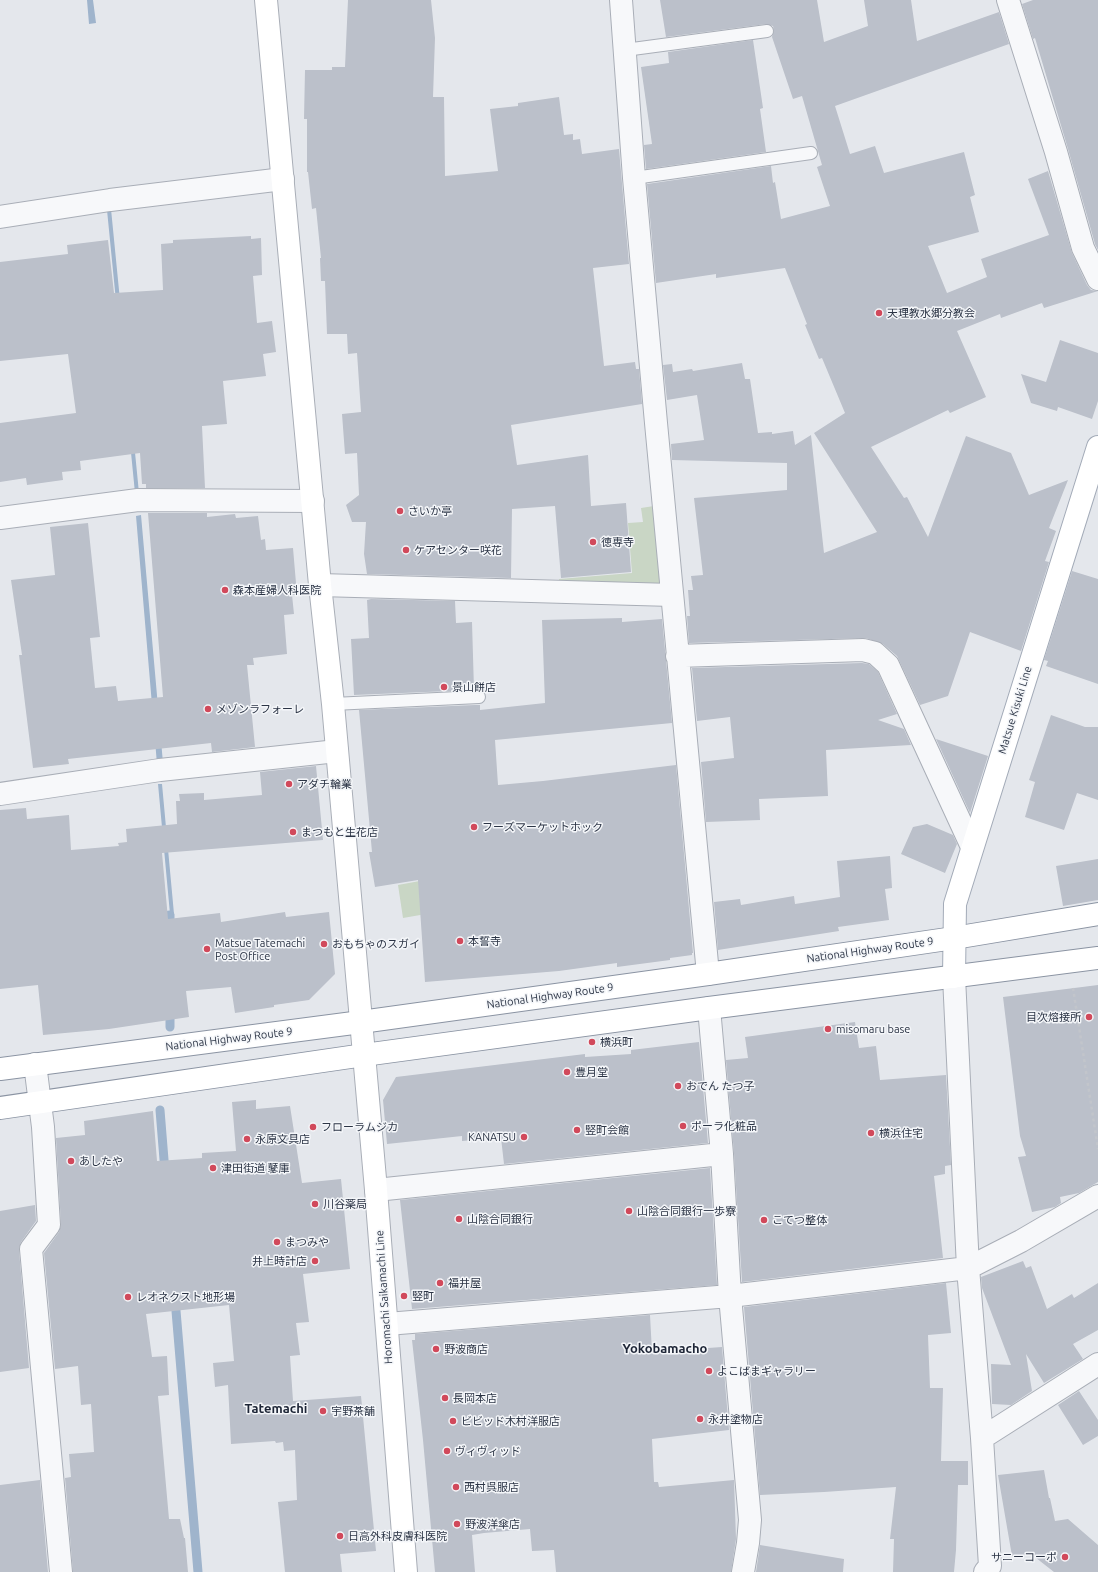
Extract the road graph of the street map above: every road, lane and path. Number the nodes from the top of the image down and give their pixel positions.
1 (266, 0) edge
2 (621, 0) edge
3 (1008, 0) edge
4 (767, 31) dead end
5 (625, 50) junction
6 (811, 153) dead end
7 (634, 178) junction
8 (283, 179) junction
9 (0, 217) edge
10 (1098, 279) edge
11 (1098, 447) edge
12 (313, 502) junction
13 (0, 518) edge
14 (320, 585) junction
15 (672, 595) junction
16 (677, 656) junction
17 (479, 697) dead end
18 (333, 704) junction
19 (337, 751) junction
20 (0, 794) edge
21 (972, 848) junction
22 (1098, 914) edge
23 (954, 938) junction
24 (1098, 958) edge
25 (1069, 962) junction
26 (708, 974) junction
27 (954, 977) junction
28 (709, 1008) junction
29 (361, 1022) junction
30 (364, 1055) junction
31 (35, 1064) junction
32 (0, 1069) edge
33 (40, 1101) junction
34 (0, 1108) edge
35 (1098, 1149) edge
36 (722, 1154) junction
37 (376, 1190) junction
38 (1098, 1196) edge
39 (968, 1268) junction
40 (730, 1296) junction
41 (387, 1324) junction
42 (1098, 1364) edge
43 (982, 1438) junction
44 (61, 1572) edge
45 (406, 1572) edge
46 (743, 1572) edge
47 (985, 1572) edge

1 - 8 main road, Horomachi Saikamachi Line
2 - 5 street
3 - 10 street
4 - 5 lane
5 - 7 street
6 - 7 lane
7 - 15 street
8 - 9 street
8 - 12 main road, Horomachi Saikamachi Line
11 - 21 main road, Matsue Kisuki Line
12 - 13 street
12 - 14 main road, Horomachi Saikamachi Line
14 - 15 street
14 - 18 main road, Horomachi Saikamachi Line
15 - 16 street
16 - 21 street
16 - 26 street
17 - 18 lane
18 - 19 main road, Horomachi Saikamachi Line
19 - 20 street
19 - 29 main road, Horomachi Saikamachi Line
21 - 23 main road, Matsue Kisuki Line
22 - 23 main road, National Highway Route 9
23 - 26 main road, National Highway Route 9
23 - 27 main road, Matsue Kisuki Line
24 - 25 main road
25 - 27 main road
25 - 35 path
26 - 29 main road, National Highway Route 9
27 - 28 main road
27 - 39 street
28 - 30 main road
28 - 36 street
29 - 30 main road, Horomachi Saikamachi Line
29 - 31 main road, National Highway Route 9
30 - 33 main road
30 - 37 main road, Horomachi Saikamachi Line
31 - 32 main road, National Highway Route 9
31 - 33 street
33 - 34 main road
33 - 44 street
36 - 37 street
36 - 40 street
37 - 41 main road, Horomachi Saikamachi Line
38 - 39 street
39 - 40 street
39 - 43 street
40 - 41 street
40 - 46 street
41 - 45 main road, Horomachi Saikamachi Line
42 - 43 street
43 - 47 street

